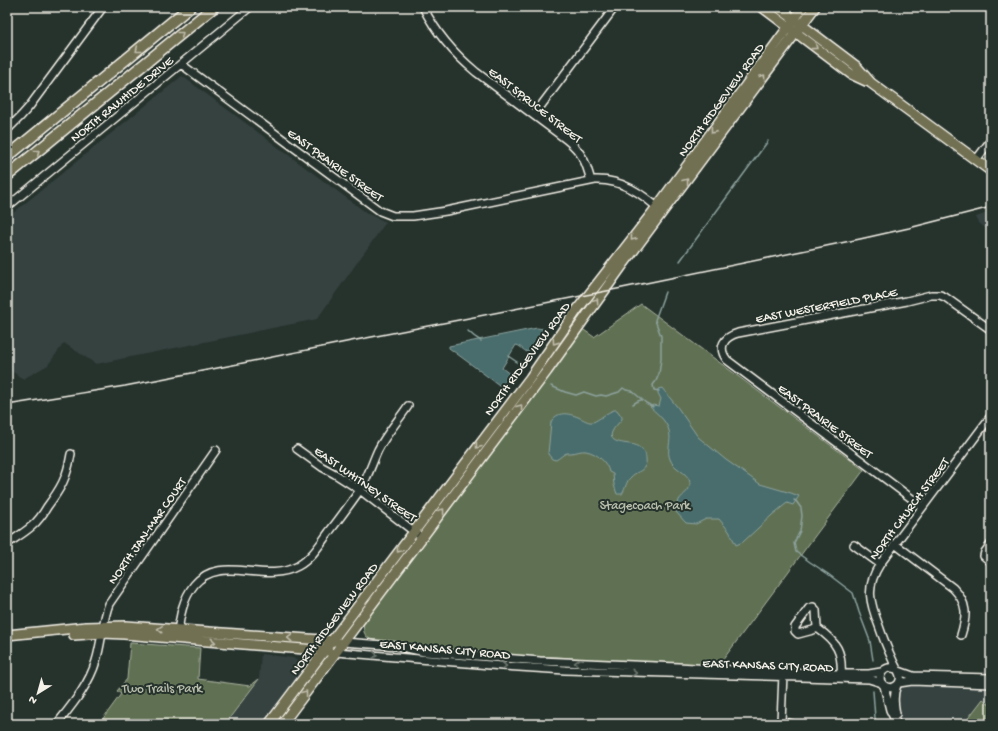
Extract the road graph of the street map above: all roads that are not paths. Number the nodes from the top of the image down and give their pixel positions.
1 (103, 7) edge
2 (190, 7) edge
3 (214, 7) edge
4 (250, 7) edge
5 (423, 7) edge
6 (615, 7) edge
7 (762, 7) edge
8 (778, 7) edge
9 (803, 7) edge
10 (815, 7) edge
11 (798, 22) junction
12 (792, 30) junction
13 (181, 64) junction
14 (871, 83) junction
15 (534, 115) junction
16 (7, 130) edge
17 (991, 140) edge
18 (7, 157) edge
19 (976, 160) junction
20 (991, 171) edge
21 (7, 176) edge
22 (591, 181) junction
23 (7, 207) edge
24 (660, 209) junction
25 (991, 330) edge
26 (722, 347) joint
27 (408, 406) dead end
28 (991, 416) edge
29 (297, 448) dead end
30 (216, 450) dead end
31 (71, 454) dead end
32 (360, 490) junction
33 (923, 507) junction
34 (414, 531) junction
35 (422, 537) junction
36 (7, 544) edge
37 (895, 544) junction
38 (991, 544) edge
39 (854, 545) dead end
40 (991, 562) edge
41 (880, 564) junction
42 (817, 628) dead end
43 (103, 630) junction
44 (178, 634) junction
45 (7, 635) edge
46 (960, 635) dead end
47 (7, 641) edge
48 (331, 641) junction
49 (343, 642) junction
50 (886, 645) junction
51 (324, 651) junction
52 (336, 652) junction
53 (883, 670) junction
54 (898, 670) junction
55 (783, 674) junction
56 (841, 676) junction
57 (991, 678) edge
58 (898, 684) junction
59 (991, 684) edge
60 (883, 685) junction
61 (781, 722) junction
62 (273, 723) edge
63 (57, 724) edge
64 (282, 724) edge
65 (767, 724) edge
66 (792, 724) edge
67 (897, 724) edge

1 - 16 street
2 -> 18 highway
21 -> 3 highway
4 - 13 street, NORTH RAWHIDE DRIVE
5 - 15 street, EAST SPRUCE STREET
6 - 15 street
7 - 12 main road
8 - 11 main road
9 - 11 main road, NORTH RIDGEVIEW ROAD
10 - 11 main road, NORTH RIDGEVIEW ROAD
11 - 12 main road, NORTH RIDGEVIEW ROAD
11 - 14 main road
12 -> 14 main road
12 - 24 main road, NORTH RIDGEVIEW ROAD
13 - 22 street, EAST PRAIRIE STREET
13 - 23 street, NORTH RAWHIDE DRIVE
14 - 19 main road
15 - 22 street, EAST SPRUCE STREET
17 - 19 street
19 - 20 main road
22 - 24 street
24 -> 34 main road, NORTH RIDGEVIEW ROAD
35 -> 24 main road, NORTH RIDGEVIEW ROAD
25 - 26 street, EAST WESTERFIELD PLACE
26 - 33 street, EAST PRAIRIE STREET
27 - 32 street
28 - 33 street, NORTH CHURCH STREET
29 - 32 street, EAST WHITNEY STREET
30 - 43 street, NORTH JAN-MAR COURT
31 - 36 street
32 - 34 street, EAST WHITNEY STREET
32 - 44 street
33 - 37 street, NORTH CHURCH STREET
34 - 35 street, EAST WHITNEY STREET
34 -> 48 main road, NORTH RIDGEVIEW ROAD
35 - 49 main road, NORTH RIDGEVIEW ROAD
37 - 41 street, NORTH CHURCH STREET
37 - 46 street
38 - 40 street
39 - 41 street
41 - 50 street, NORTH CHURCH STREET
42 - 56 street
43 - 44 main road, EAST KANSAS CITY ROAD
43 - 45 main road, EAST KANSAS CITY ROAD
43 - 47 main road, EAST KANSAS CITY ROAD
43 - 63 street, NORTH JAN-MAR COURT
48 -> 44 main road, EAST KANSAS CITY ROAD
44 -> 51 main road, EAST KANSAS CITY ROAD
48 - 49 main road, EAST KANSAS CITY ROAD
48 - 51 main road, NORTH RIDGEVIEW ROAD
49 - 52 main road, NORTH RIDGEVIEW ROAD
55 -> 49 street, EAST KANSAS CITY ROAD
50 - 53 street, NORTH CHURCH STREET
50 - 54 street, NORTH CHURCH STREET
51 - 52 main road, EAST KANSAS CITY ROAD
51 - 62 main road, NORTH RIDGEVIEW ROAD
52 -> 55 street, EAST KANSAS CITY ROAD
64 -> 52 main road, NORTH RIDGEVIEW ROAD
53 - 54 street
53 - 56 street, EAST KANSAS CITY ROAD
53 - 60 street
54 - 57 street
54 - 58 street
55 - 56 street, EAST KANSAS CITY ROAD
55 - 61 street
56 - 60 street, EAST KANSAS CITY ROAD
58 - 59 street
58 - 60 street
58 - 67 street
60 - 67 street
61 - 65 street
61 - 66 street

